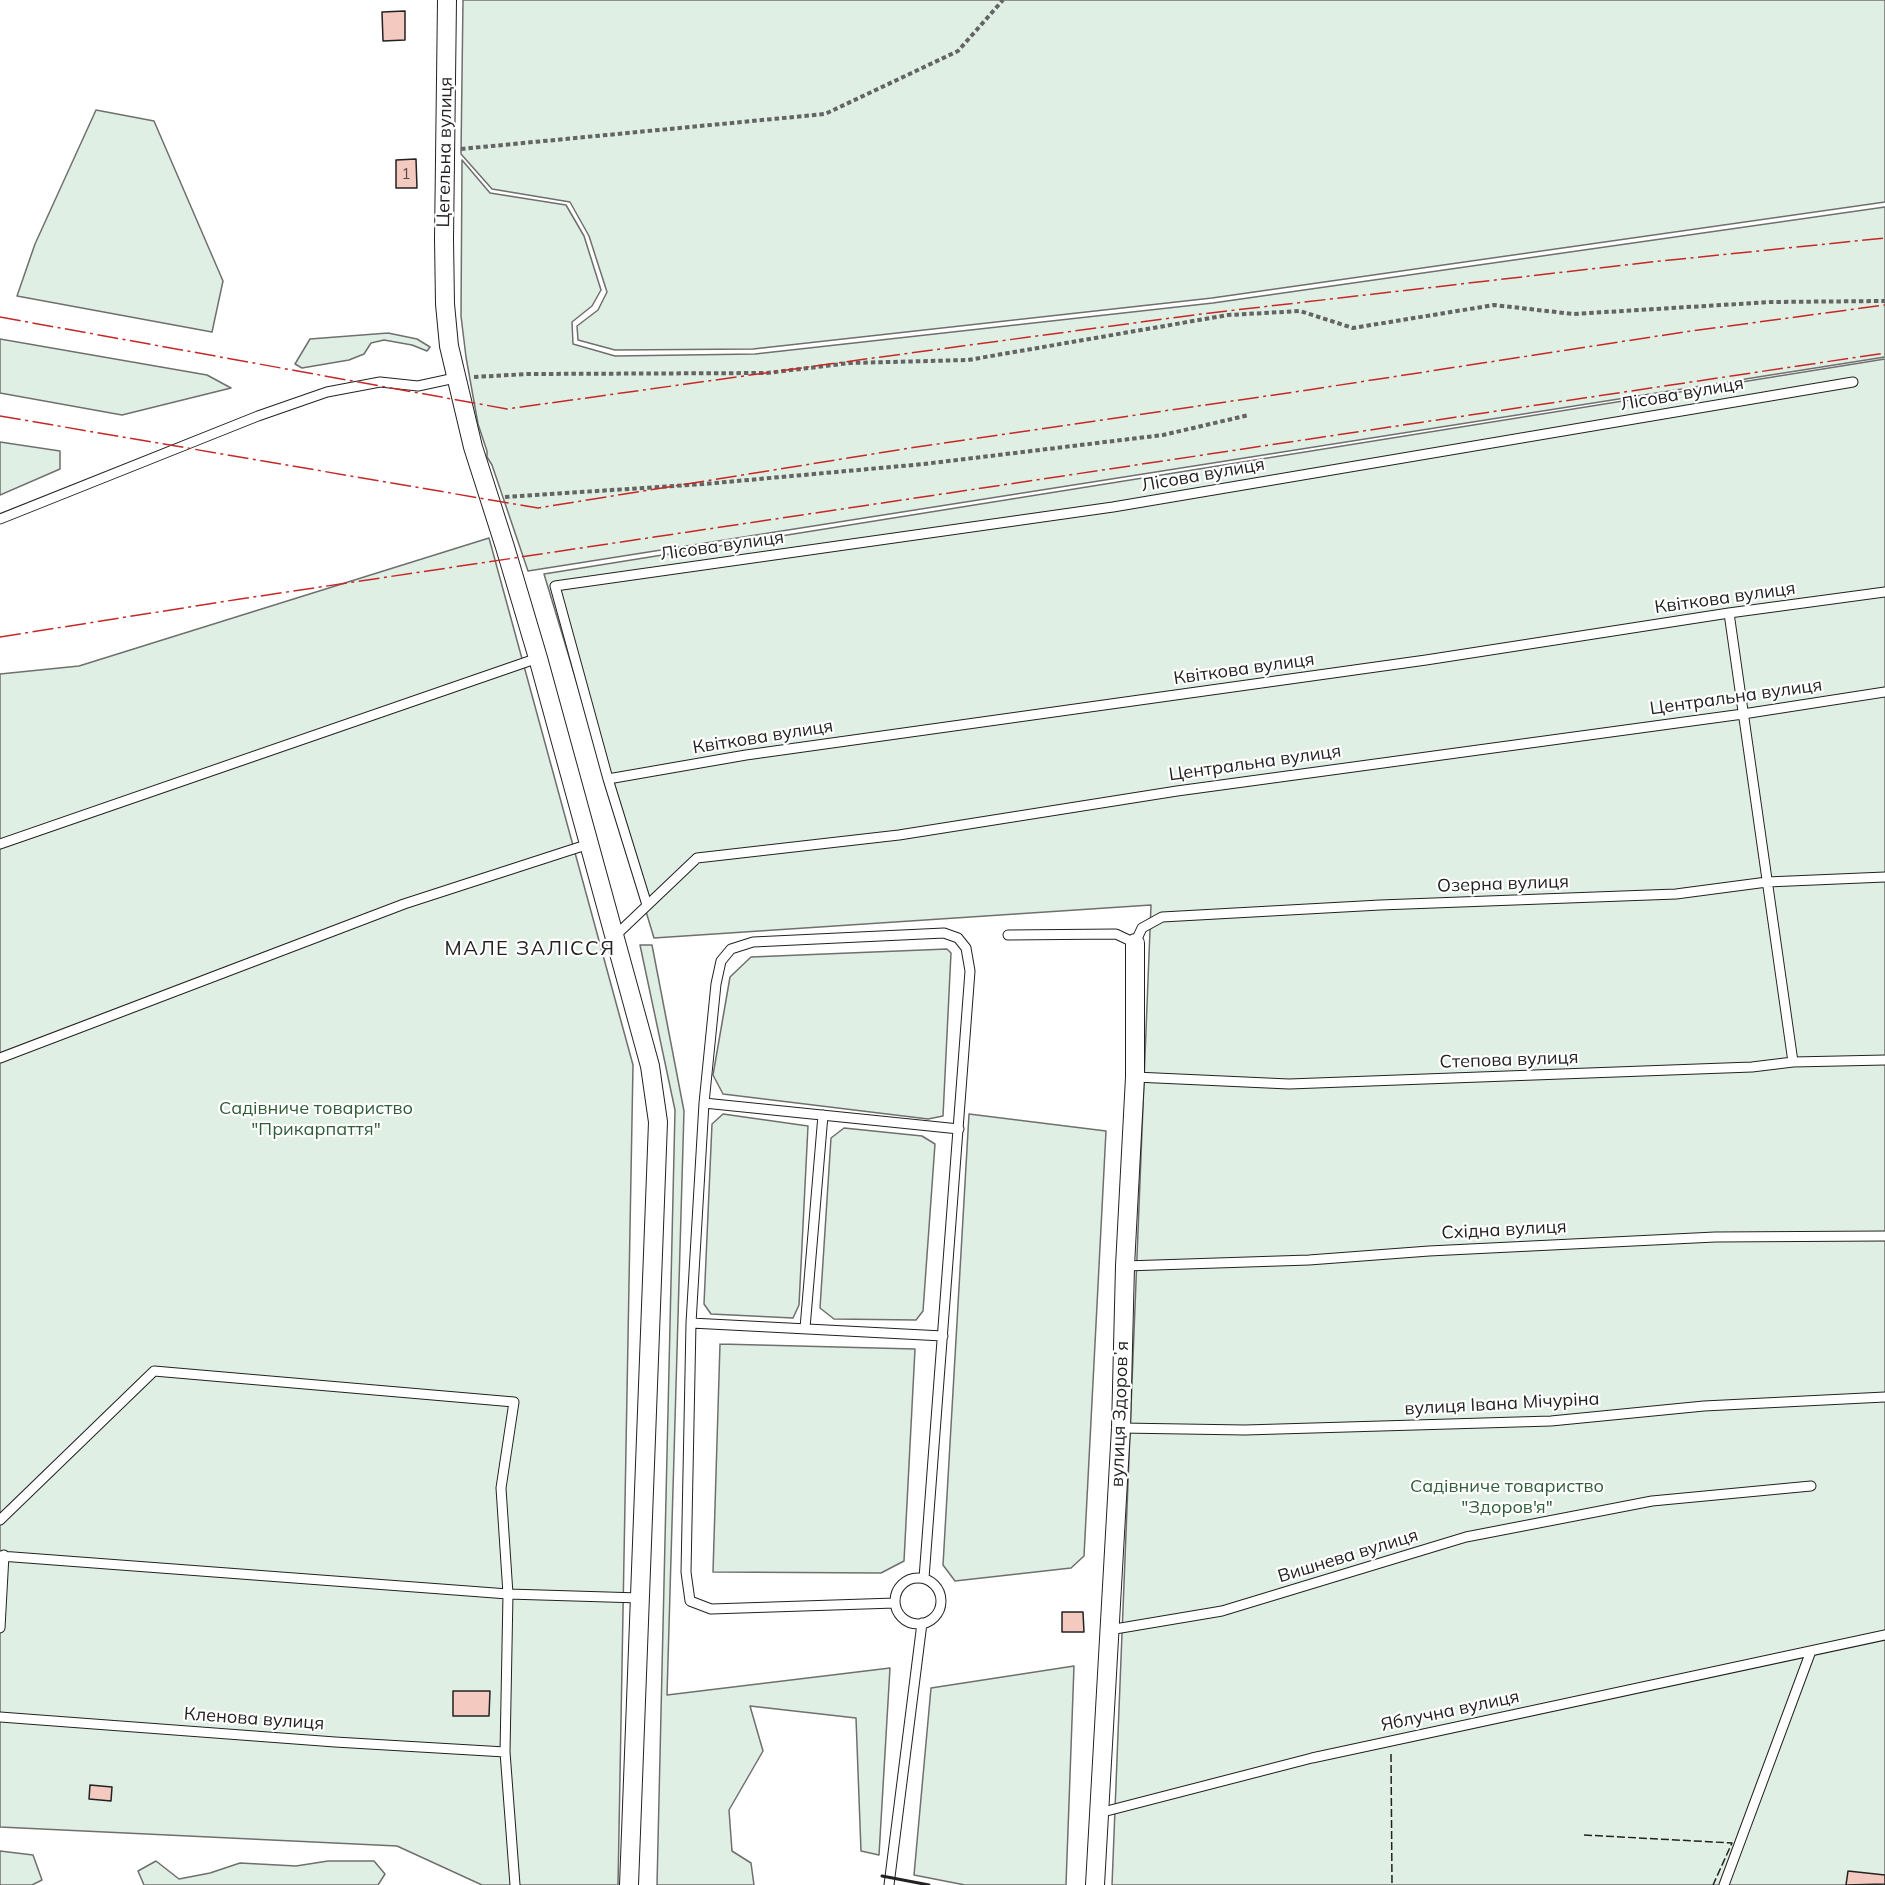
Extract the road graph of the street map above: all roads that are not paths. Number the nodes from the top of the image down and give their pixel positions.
1 (447, 0) edge
2 (455, 378) junction
3 (1853, 382) dead end
4 (0, 519) edge
5 (1885, 592) edge
6 (1729, 613) junction
7 (538, 658) junction
8 (1885, 692) edge
9 (1743, 714) junction
10 (608, 779) junction
11 (0, 844) edge
12 (589, 844) junction
13 (1885, 877) edge
14 (1767, 882) junction
15 (648, 904) junction
16 (1008, 935) dead end
17 (615, 936) junction
18 (1135, 943) junction
19 (0, 1058) edge
20 (1885, 1060) edge
21 (1793, 1062) junction
22 (1135, 1077) junction
23 (704, 1103) junction
24 (824, 1115) junction
25 (959, 1129) junction
26 (1885, 1236) edge
27 (1125, 1266) junction
28 (691, 1323) junction
29 (805, 1328) junction
30 (943, 1336) junction
31 (1885, 1397) edge
32 (1120, 1428) junction
33 (1811, 1486) dead end
34 (0, 1520) edge
35 (2, 1556) edge
36 (924, 1578) junction
37 (508, 1594) junction
38 (639, 1598) junction
39 (896, 1603) junction
40 (922, 1623) junction
41 (0, 1628) edge
42 (1108, 1629) junction
43 (1885, 1635) edge
44 (1811, 1651) junction
45 (0, 1717) edge
46 (506, 1752) junction
47 (1099, 1813) junction
48 (515, 1885) edge
49 (629, 1885) edge
50 (889, 1885) edge
51 (1095, 1885) edge
52 (1724, 1885) edge

1 - 2 street, Цегельна вулиця
2 - 4 lane
2 - 7 street, Цегельна вулиця
3 - 10 lane, Лісова вулиця
5 - 6 lane, Квіткова вулиця
6 - 9 lane
6 - 10 lane, Квіткова вулиця
7 - 11 lane
7 - 12 street, Цегельна вулиця
8 - 9 lane, Центральна вулиця
9 - 14 lane
9 - 15 lane, Центральна вулиця
10 - 15 lane
12 - 17 street, Цегельна вулиця
12 - 19 lane
13 - 14 lane, Озерна вулиця
14 - 18 lane, Озерна вулиця
14 - 21 lane
15 - 17 lane, Центральна вулиця
16 - 18 lane
17 - 38 street, Цегельна вулиця
18 - 22 street, вулиця Здоровʼя
20 - 21 lane, Степова вулиця
21 - 22 lane, Степова вулиця
22 - 27 street, вулиця Здоровʼя
23 - 24 lane
23 - 25 lane
23 - 28 lane
24 - 25 lane
24 - 29 lane
25 - 30 lane
26 - 27 lane, Східна вулиця
27 - 32 street, вулиця Здоровʼя
28 - 29 lane
28 - 39 lane
29 - 30 lane
30 - 36 lane
31 - 32 lane, вулиця Івана Мічуріна
32 - 42 street, вулиця Здоровʼя
33 - 42 lane, Вишнева вулиця
34 - 37 lane
35 - 37 lane
35 - 41 lane
36 - 39 lane
36 - 40 lane
37 - 38 lane
37 - 46 lane
38 - 49 street, Цегельна вулиця
39 - 40 lane
40 - 50 lane
42 - 47 street, вулиця Здоровʼя
43 - 44 lane, Яблучна вулиця
44 - 47 lane, Яблучна вулиця
44 - 52 lane
45 - 46 lane, Кленова вулиця
46 - 48 lane
47 - 51 street, вулиця Здоровʼя

